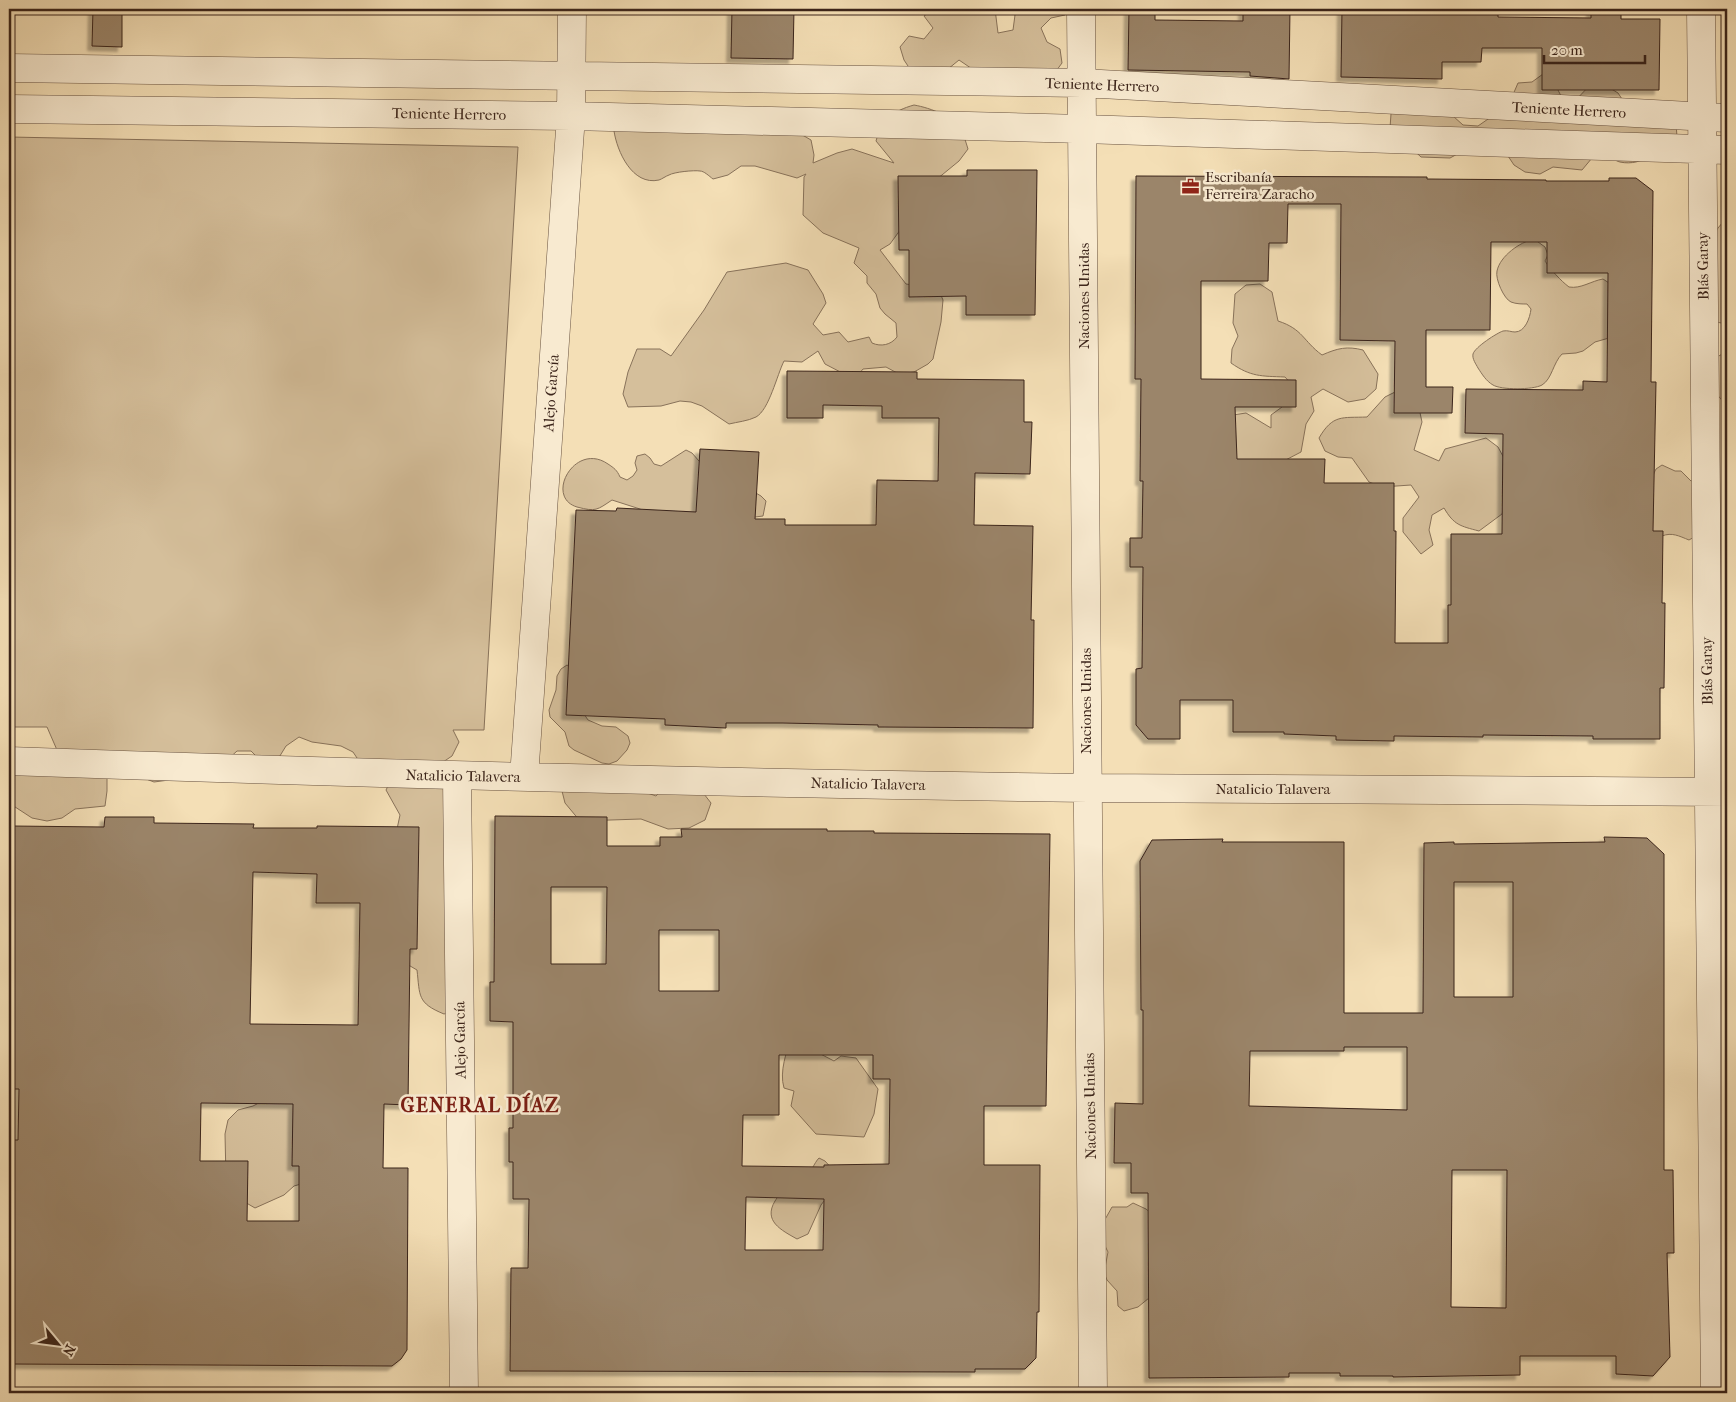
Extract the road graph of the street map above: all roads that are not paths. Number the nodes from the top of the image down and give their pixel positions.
1 (572, 9) edge
2 (1082, 9) edge
3 (1701, 9) edge
4 (9, 68) edge
5 (103, 70) junction
6 (572, 77) junction
7 (792, 80) junction
8 (1082, 83) junction
9 (1410, 101) junction
10 (9, 109) edge
11 (104, 110) junction
12 (571, 116) junction
13 (1715, 118) edge
14 (794, 122) junction
15 (1083, 129) junction
16 (1410, 139) junction
17 (1715, 149) edge
18 (9, 760) edge
19 (457, 776) junction
20 (524, 777) junction
21 (1087, 788) junction
22 (1718, 792) edge
23 (464, 1393) edge
24 (1093, 1393) edge
25 (1715, 1393) edge

1 - 6 street, Alejo García
2 - 8 street, Naciones Unidas
3 - 13 street, Blás Garay
4 - 5 street, Teniente Herrero
5 - 6 street, Teniente Herrero
5 - 11 street
6 - 7 street, Teniente Herrero
6 - 12 street, Alejo García
7 - 8 street, Teniente Herrero
7 - 14 street
8 - 9 street, Teniente Herrero
8 - 15 street, Naciones Unidas
9 - 13 street, Teniente Herrero
9 - 16 street
10 - 11 street, Teniente Herrero
11 - 12 street, Teniente Herrero
12 - 14 street, Teniente Herrero
12 - 20 street, Alejo García
13 - 17 street, Blás Garay
14 - 15 street, Teniente Herrero
15 - 16 street, Teniente Herrero
15 - 21 street, Naciones Unidas
16 - 17 street, Teniente Herrero
17 - 22 street, Blás Garay
18 - 19 street, Natalicio Talavera
19 - 20 street, Natalicio Talavera
19 - 23 street, Alejo García
20 - 21 street, Natalicio Talavera
21 - 22 street, Natalicio Talavera
21 - 24 street, Naciones Unidas
22 - 25 street, Blás Garay

